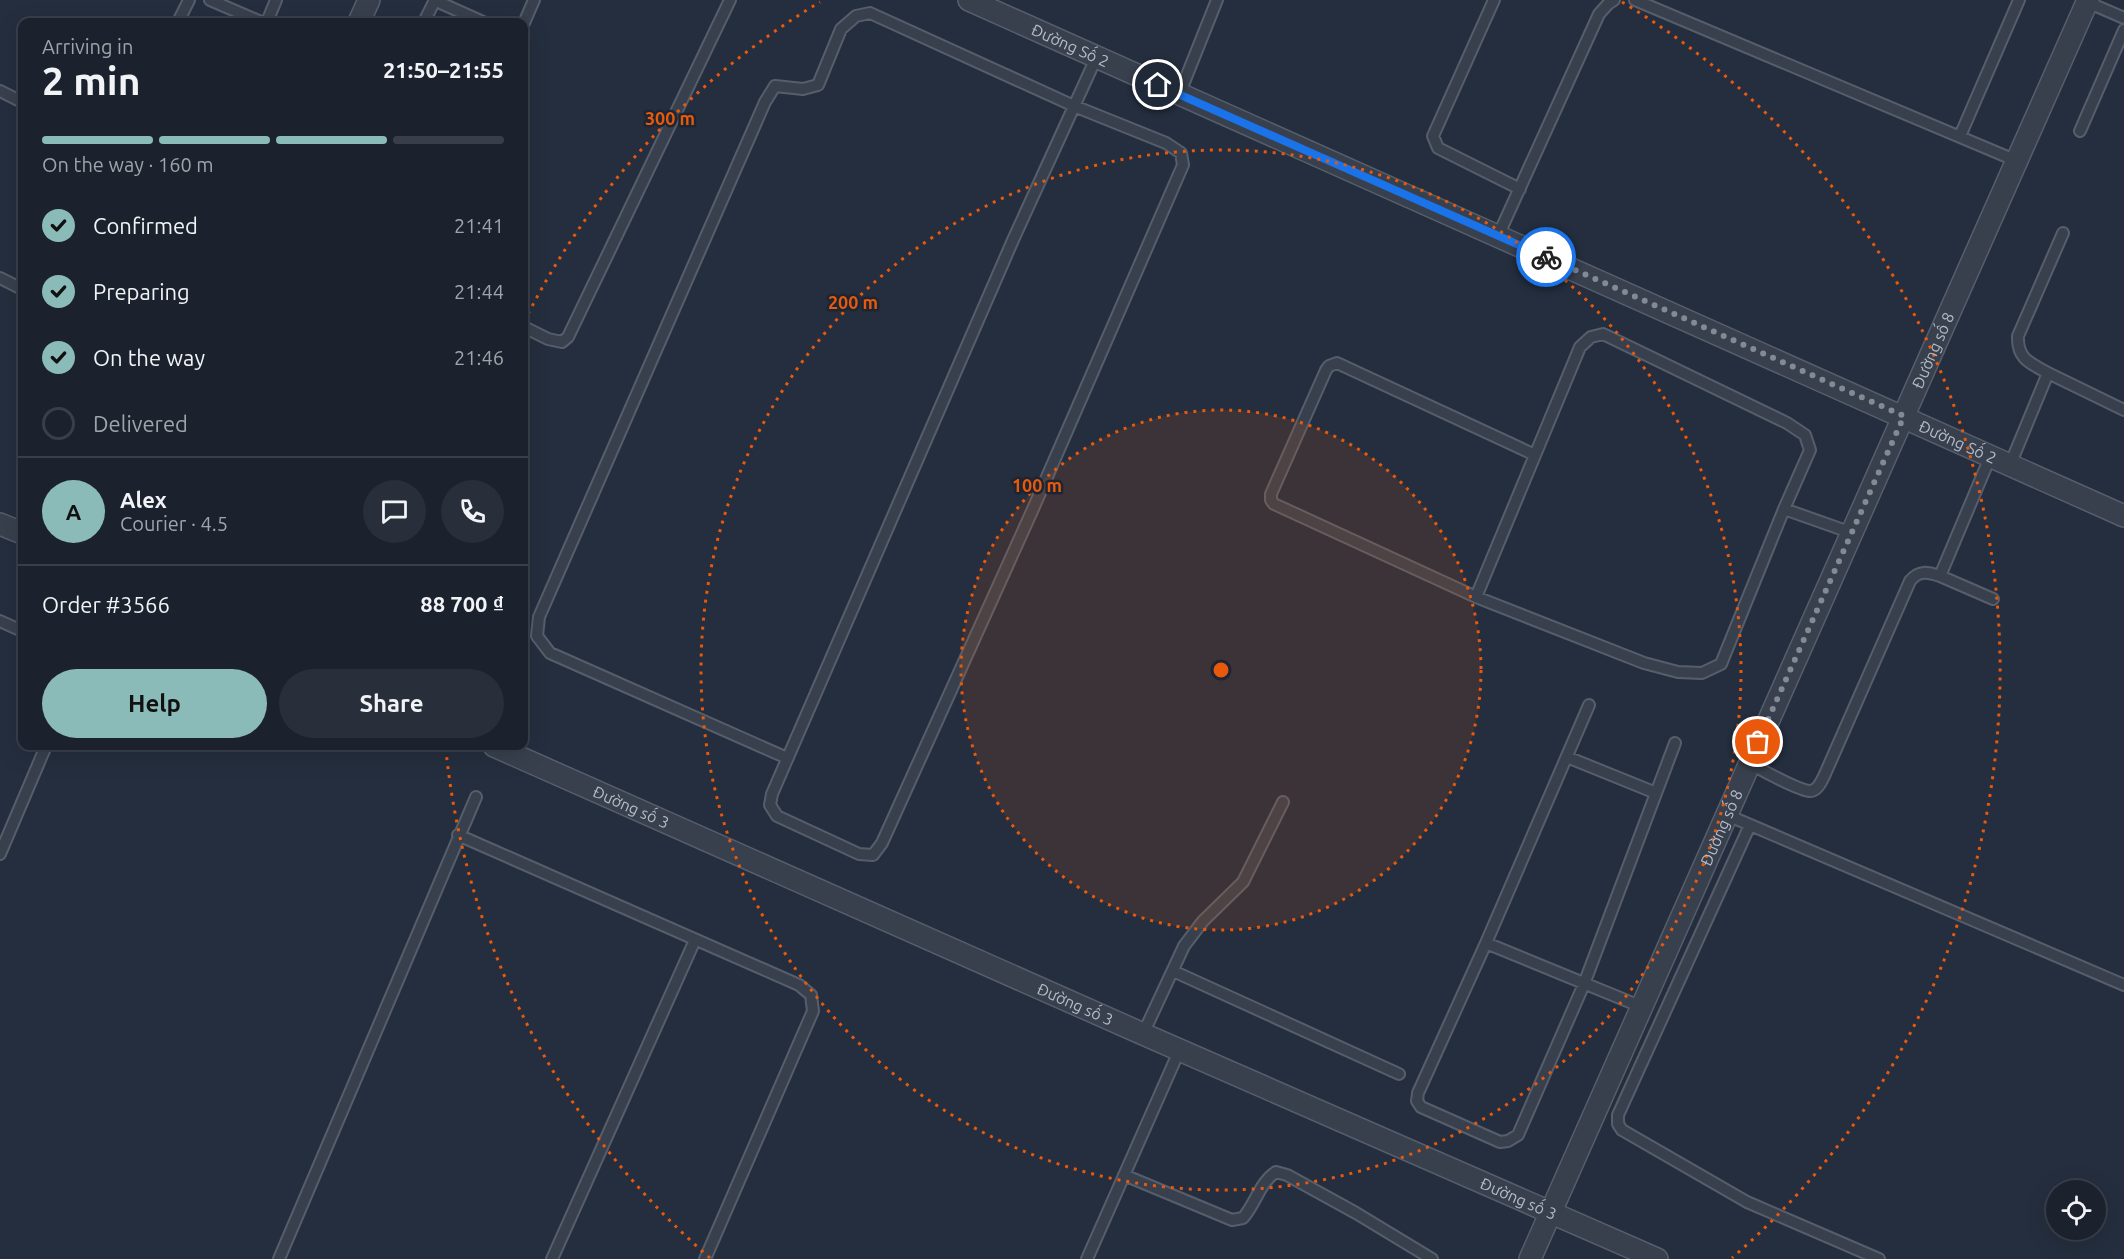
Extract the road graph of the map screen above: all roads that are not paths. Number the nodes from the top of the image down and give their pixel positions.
1 (189, 0) edge
2 (210, 0) edge
3 (276, 0) edge
4 (369, 0) edge
5 (434, 0) edge
6 (534, 0) edge
7 (730, 0) edge
8 (969, 0) edge
9 (1217, 0) edge
10 (1494, 0) edge
11 (1614, 0) edge
12 (1635, 0) edge
13 (2019, 0) edge
14 (2088, 1) edge
15 (180, 18) edge
16 (249, 18) edge
17 (269, 18) edge
18 (361, 18) edge
19 (426, 18) edge
20 (474, 18) edge
21 (526, 18) edge
22 (2124, 18) edge
23 (2124, 30) edge
24 (1097, 56) junction
25 (0, 91) edge
26 (1179, 95) junction
27 (18, 100) edge
28 (1074, 106) junction
29 (2080, 131) dead end
30 (1960, 136) junction
31 (2017, 161) junction
32 (1520, 189) junction
33 (2063, 232) dead end
34 (1498, 236) junction
35 (0, 278) edge
36 (18, 287) edge
37 (528, 329) edge
38 (2048, 373) junction
39 (2124, 410) edge
40 (1904, 416) junction
41 (1535, 454) junction
42 (1991, 455) junction
43 (2010, 465) junction
44 (1784, 509) junction
45 (2124, 516) edge
46 (0, 524) edge
47 (18, 531) edge
48 (1852, 533) junction
49 (1940, 576) junction
50 (1476, 597) junction
51 (1993, 599) dead end
52 (0, 621) edge
53 (18, 629) edge
54 (1589, 705) dead end
55 (1674, 743) dead end
56 (44, 750) edge
57 (503, 750) edge
58 (1567, 757) junction
59 (787, 758) junction
60 (1749, 763) junction
61 (1656, 793) junction
62 (476, 797) dead end
63 (1283, 802) dead end
64 (1727, 815) junction
65 (1749, 825) junction
66 (458, 836) junction
67 (0, 854) edge
68 (695, 940) junction
69 (1486, 943) junction
70 (1173, 970) junction
71 (1584, 984) junction
72 (2124, 984) edge
73 (1642, 1007) junction
74 (1143, 1034) junction
75 (1180, 1049) junction
76 (1399, 1074) dead end
77 (1124, 1174) junction
78 (1551, 1212) junction
79 (279, 1259) edge
80 (552, 1259) edge
81 (705, 1259) edge
82 (1087, 1259) edge
83 (1432, 1259) edge
84 (1530, 1259) edge
85 (1657, 1259) edge
86 (1880, 1259) edge

1 - 15 lane
2 - 16 lane
3 - 17 lane
4 - 18 street
5 - 19 lane
5 - 20 lane
6 - 21 lane
7 - 37 lane
8 - 24 street, Đường Số 2
9 - 26 lane
10 - 32 lane
11 - 32 lane
12 - 30 lane
13 - 30 lane
14 - 22 lane
14 - 31 street, Đường số 8
23 - 29 lane
24 - 26 street, Đường Số 2
24 - 28 lane
25 - 27 lane
26 - 34 street, Đường Số 2
28 - 59 lane
28 - 59 lane
28 - 59 lane
30 - 31 lane
31 - 40 street, Đường số 8
32 - 34 lane
33 - 38 lane
34 - 40 street, Đường Số 2
35 - 36 lane
38 - 39 lane
38 - 43 lane
40 - 42 street, Đường Số 2
40 - 48 street, Đường số 8
41 - 44 lane
41 - 50 lane
41 - 50 lane
42 - 43 street, Đường Số 2
42 - 49 lane
43 - 45 street, Đường Số 2
44 - 48 lane
44 - 50 lane
46 - 47 street
48 - 60 street, Đường số 8
49 - 51 lane
49 - 60 lane
52 - 53 lane
54 - 58 lane
55 - 61 lane
56 - 67 lane
57 - 74 street, Đường số 3
58 - 61 lane
58 - 69 lane
60 - 64 street, Đường số 8
61 - 71 lane
62 - 66 lane
63 - 70 lane
64 - 65 lane
64 - 73 street, Đường số 8
65 - 72 lane
65 - 86 lane
66 - 68 lane
66 - 79 lane
68 - 80 lane
68 - 81 lane
69 - 71 lane
69 - 71 lane
70 - 74 lane
70 - 76 lane
71 - 73 lane
73 - 78 street, Đường số 8
74 - 75 street, Đường số 3
75 - 77 lane
75 - 78 street, Đường số 3
77 - 82 lane
77 - 83 lane
78 - 84 street, Đường số 8
78 - 85 street, Đường số 3

